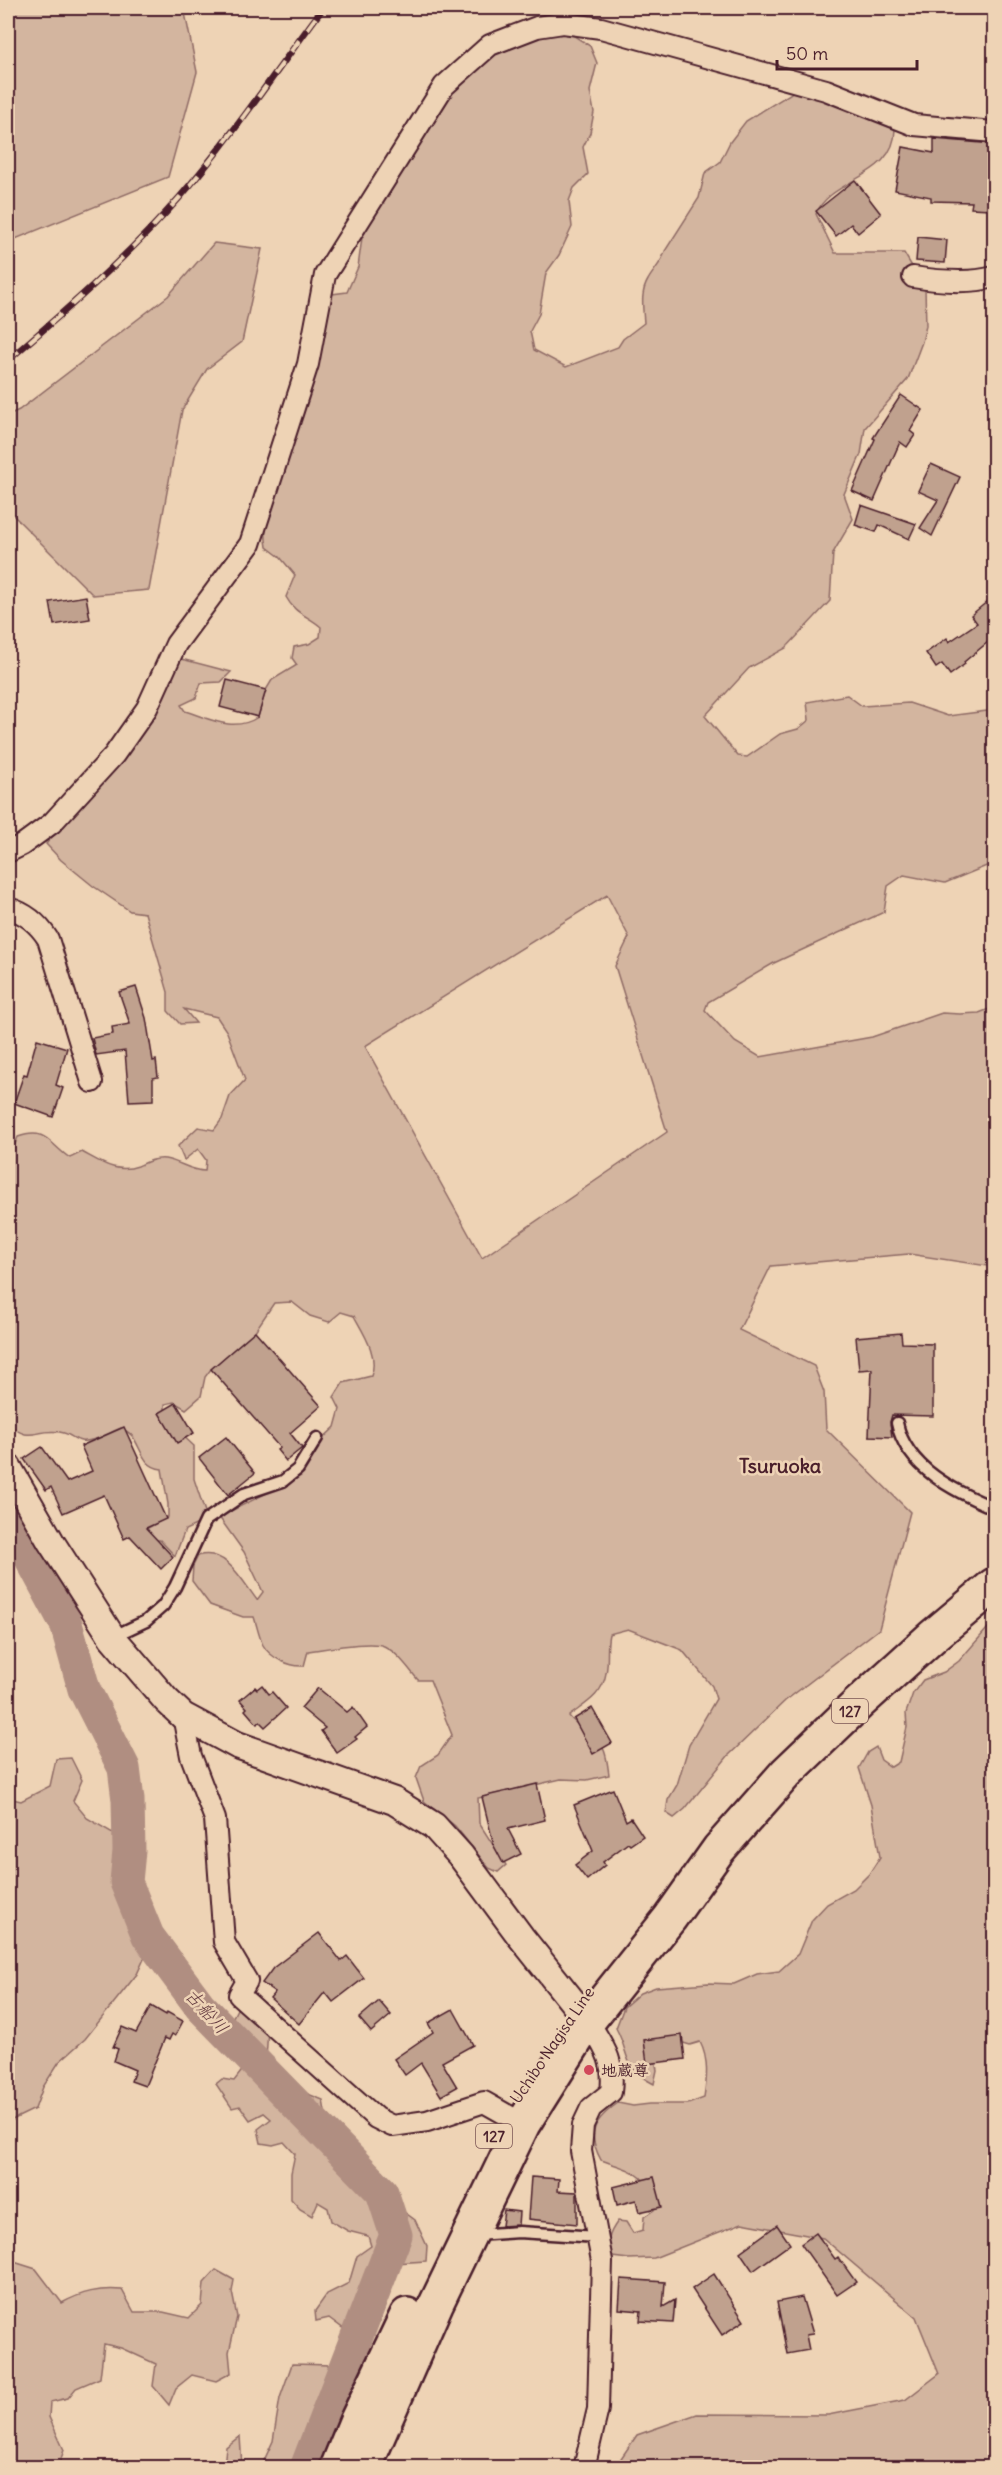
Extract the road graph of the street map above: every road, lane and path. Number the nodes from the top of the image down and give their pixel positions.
1 (994, 132) edge
2 (913, 276) dead end
3 (994, 277) edge
4 (8, 852) edge
5 (8, 908) edge
6 (93, 1082) dead end
7 (897, 1423) dead end
8 (317, 1438) dead end
9 (8, 1467) edge
10 (994, 1508) edge
11 (994, 1586) edge
12 (112, 1637) junction
13 (183, 1716) junction
14 (582, 2013) junction
15 (514, 2119) junction
16 (469, 2236) junction
17 (597, 2237) junction
18 (337, 2468) edge
19 (364, 2468) edge
20 (584, 2468) edge

1 - 4 street
2 - 3 street
5 - 6 street
7 - 10 lane
8 - 12 lane
9 - 12 street
11 - 14 highway, Uchibo Nagisa Line / 127
12 - 13 street
13 - 14 street
13 - 15 street
14 - 15 highway, Uchibo Nagisa Line / 127
14 - 17 street
15 - 16 highway, Uchibo Nagisa Line / 127
15 - 18 highway, Uchibo Nagisa Line / 127
16 - 17 lane
16 - 19 highway, Uchibo Nagisa Line / 127
17 - 20 street

